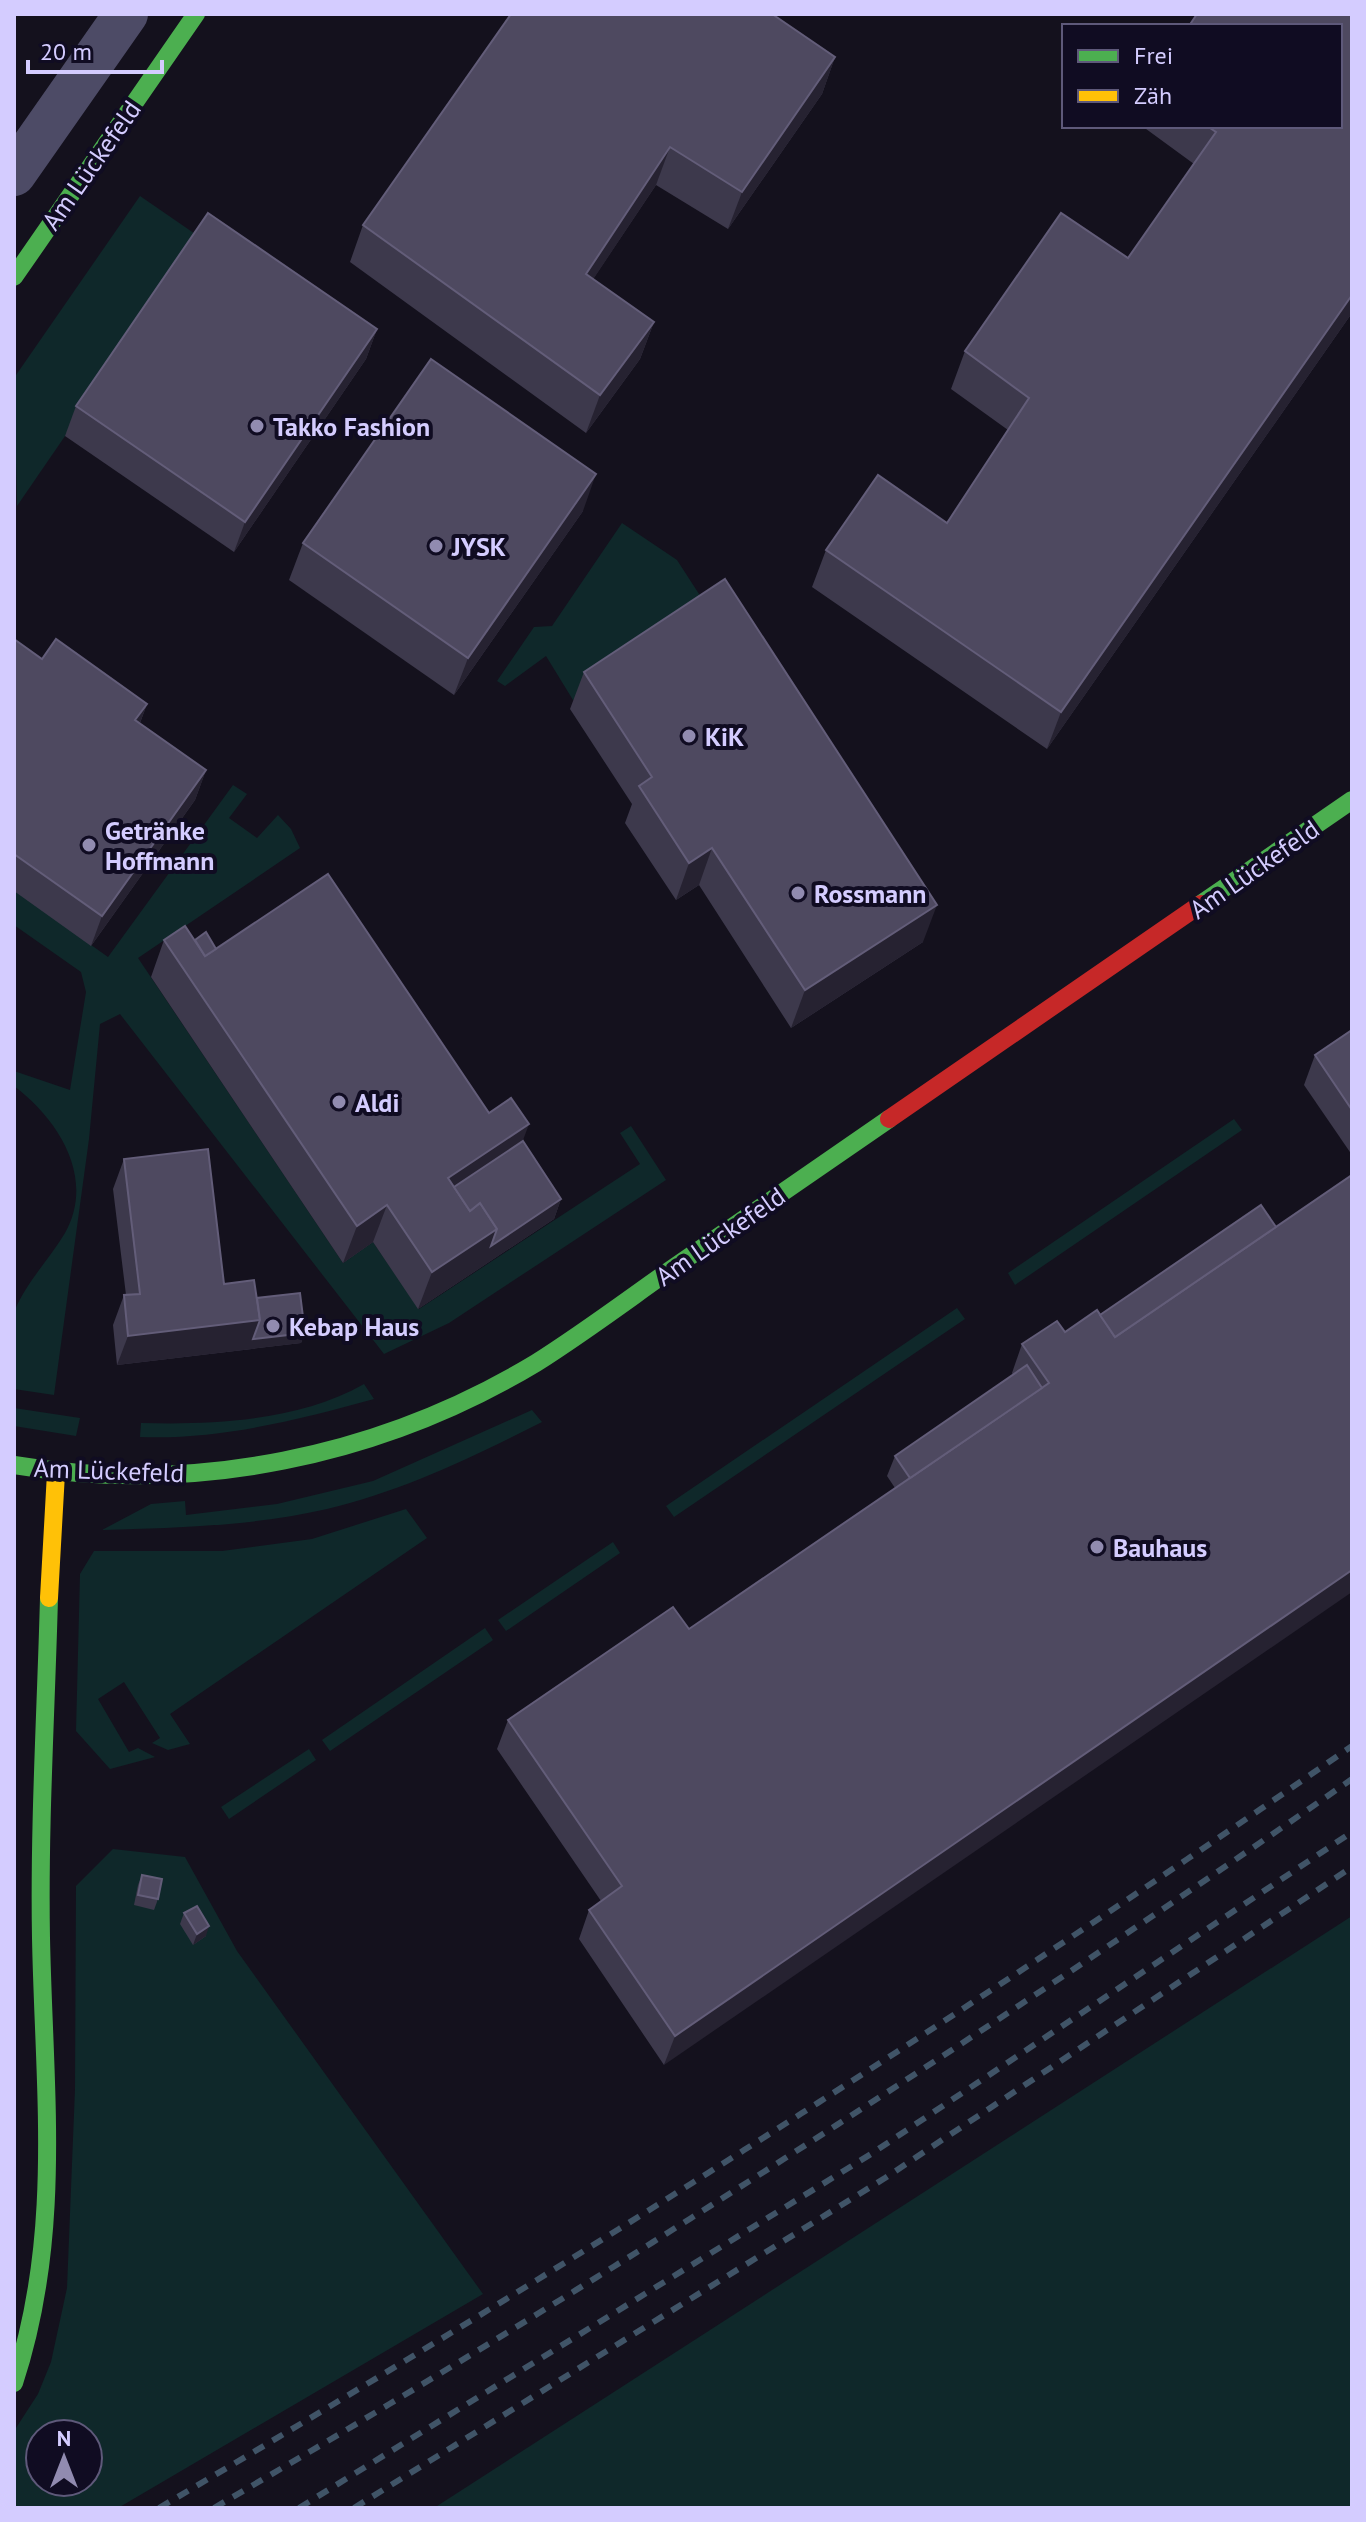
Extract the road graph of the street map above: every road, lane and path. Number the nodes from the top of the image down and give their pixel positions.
1 (126, 14) edge
2 (196, 14) edge
3 (14, 174) edge
4 (14, 277) edge
5 (1352, 800) edge
6 (14, 1465) edge
7 (56, 1473) junction
8 (14, 2383) edge

1 - 3 street
2 - 4 street, Am Lückefeld
5 - 7 street, Am Lückefeld
6 - 7 street, Am Lückefeld
7 - 8 street

